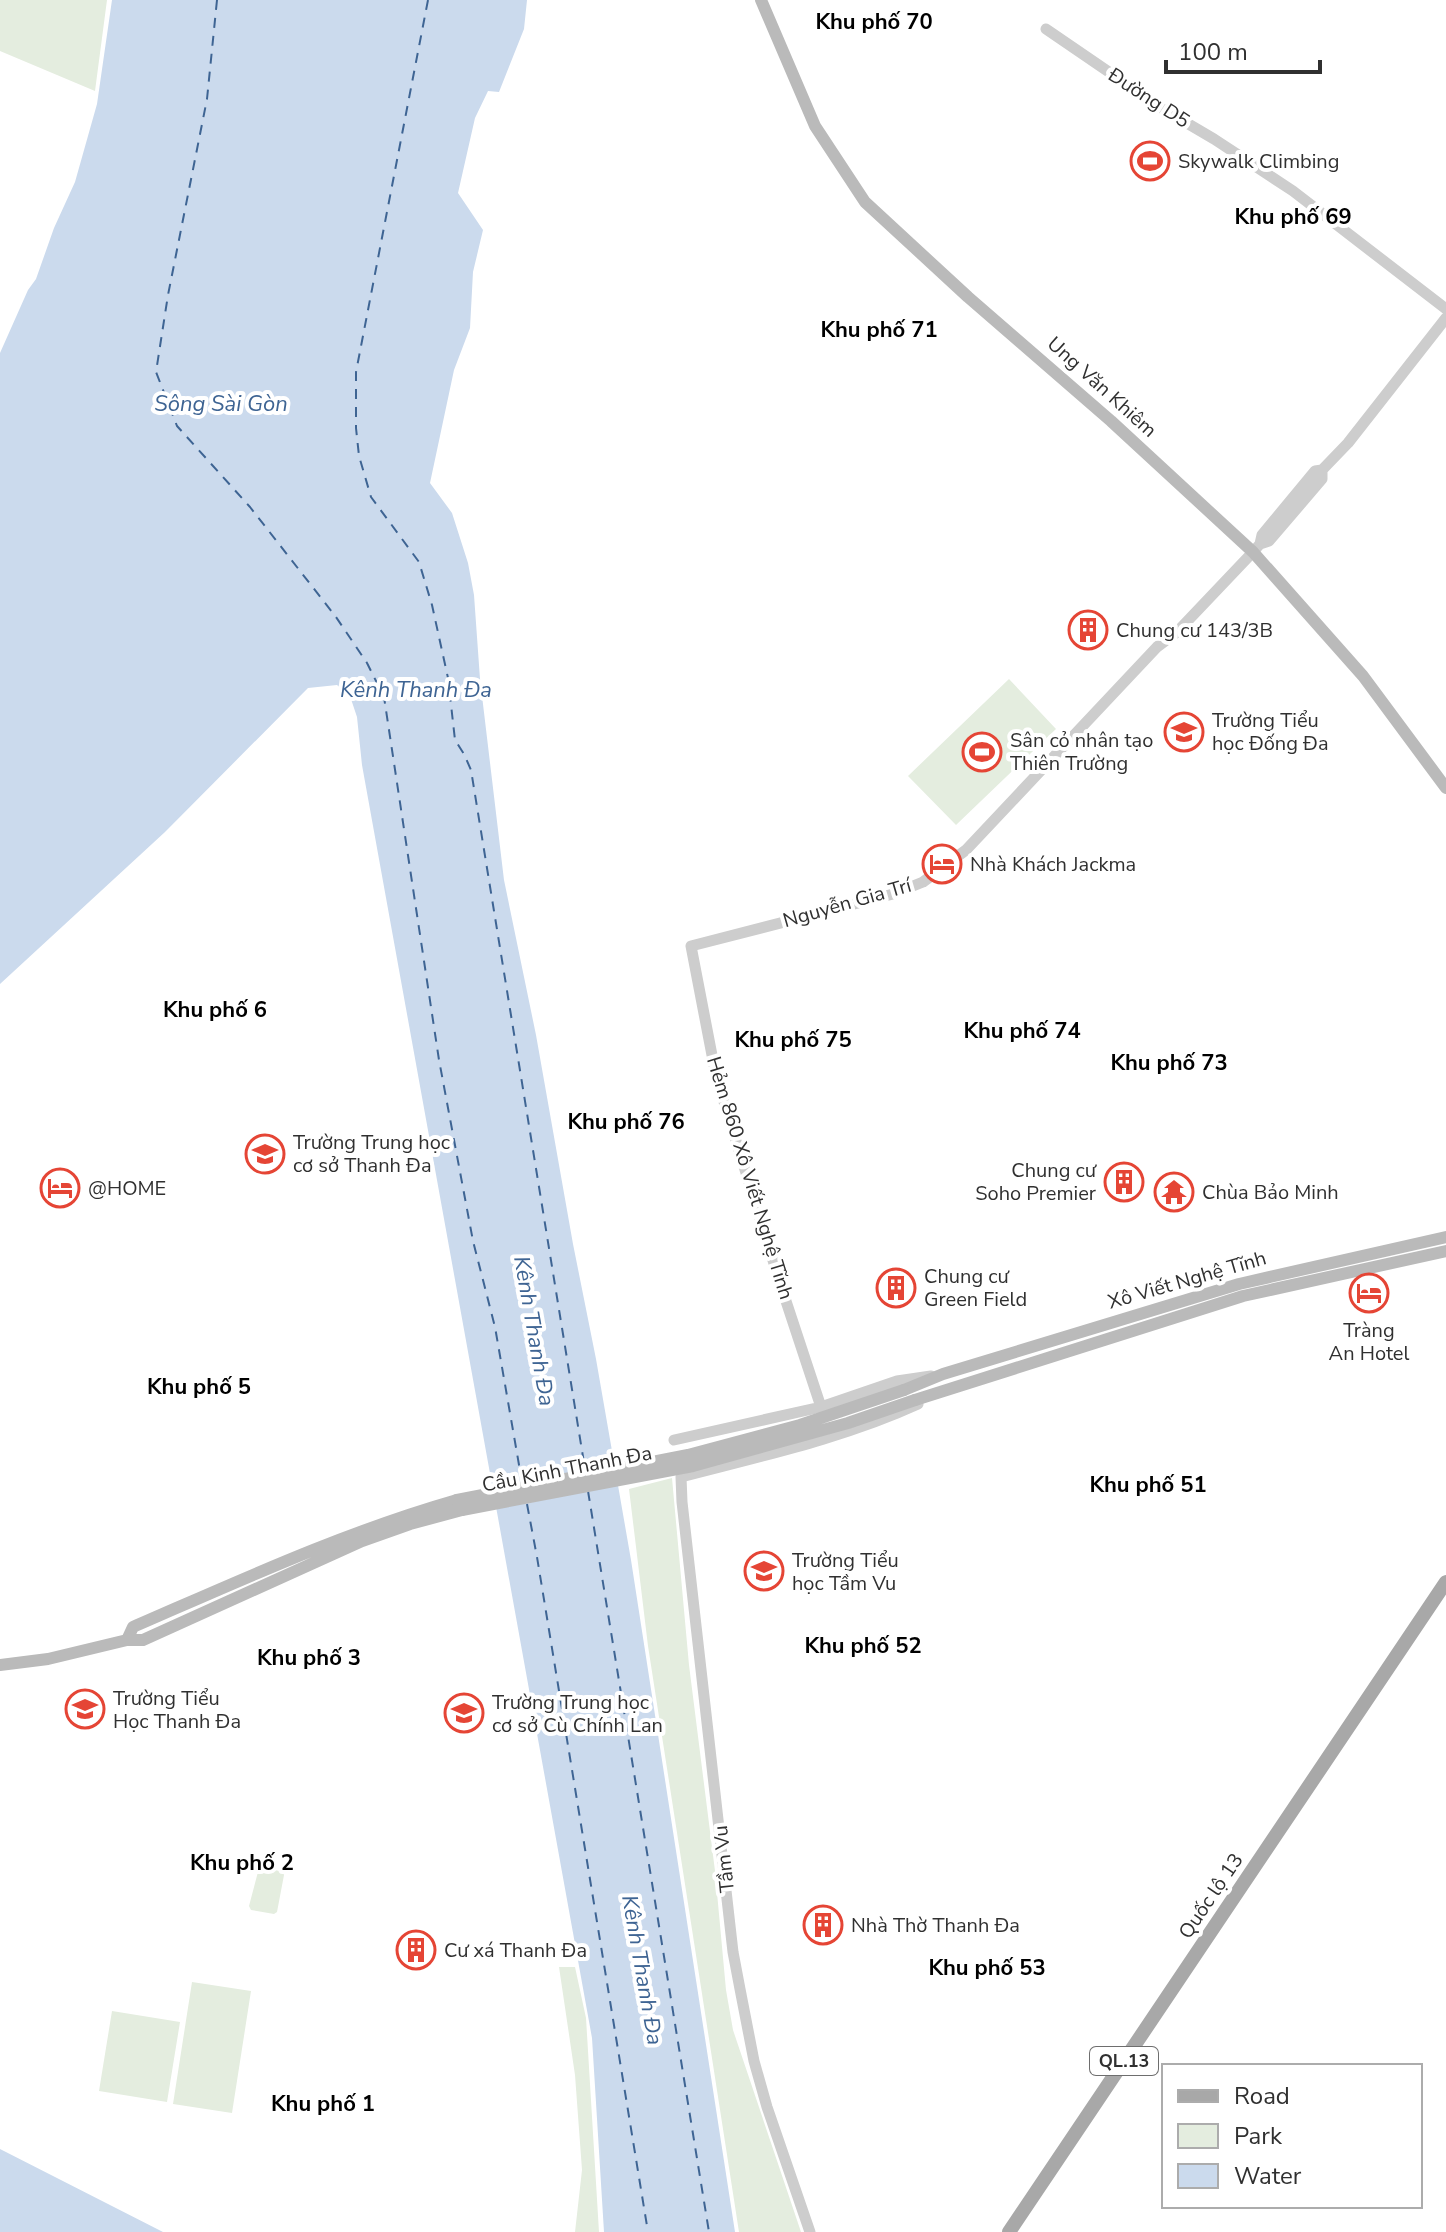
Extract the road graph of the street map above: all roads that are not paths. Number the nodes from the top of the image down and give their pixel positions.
1 (761, 0) edge
2 (1046, 29) dead end
3 (1446, 309) edge
4 (1446, 318) edge
5 (1256, 548) junction
6 (1446, 788) edge
7 (691, 946) joint
8 (1446, 1237) edge
9 (1446, 1251) edge
10 (943, 1374) junction
11 (904, 1390) joint
12 (948, 1390) junction
13 (915, 1400) joint
14 (821, 1407) junction
15 (674, 1440) dead end
16 (681, 1477) joint
17 (1446, 1582) edge
18 (127, 1640) junction
19 (0, 1665) edge
20 (810, 2232) edge
21 (1009, 2232) edge

1 - 5 main road, Ung Văn Khiêm
2 - 3 street, Đường D5
4 - 5 street, Nguyễn Gia Trí
5 - 6 main road, Ung Văn Khiêm
5 - 7 street, Nguyễn Gia Trí
7 - 14 street, Hẻm 860 Xô Viết Nghệ Tĩnh
8 - 10 main road, Xô Viết Nghệ Tĩnh
9 - 12 main road, Xô Viết Nghệ Tĩnh
10 - 11 main road, Xô Viết Nghệ Tĩnh
10 - 14 street, Xô Viết Nghệ Tĩnh
11 - 18 main road, Cầu Kinh Thanh Đa, bridge
12 - 13 main road, Xô Viết Nghệ Tĩnh
12 - 16 street, Xô Viết Nghệ Tĩnh
13 - 18 main road, Cầu Kinh Thanh Đa, bridge
14 - 15 street, Xô Viết Nghệ Tĩnh
16 - 20 street, Tầm Vu
17 - 21 main road, Quốc lộ 13 / QL.13
18 - 19 main road, Cầu Kinh Thanh Đa

